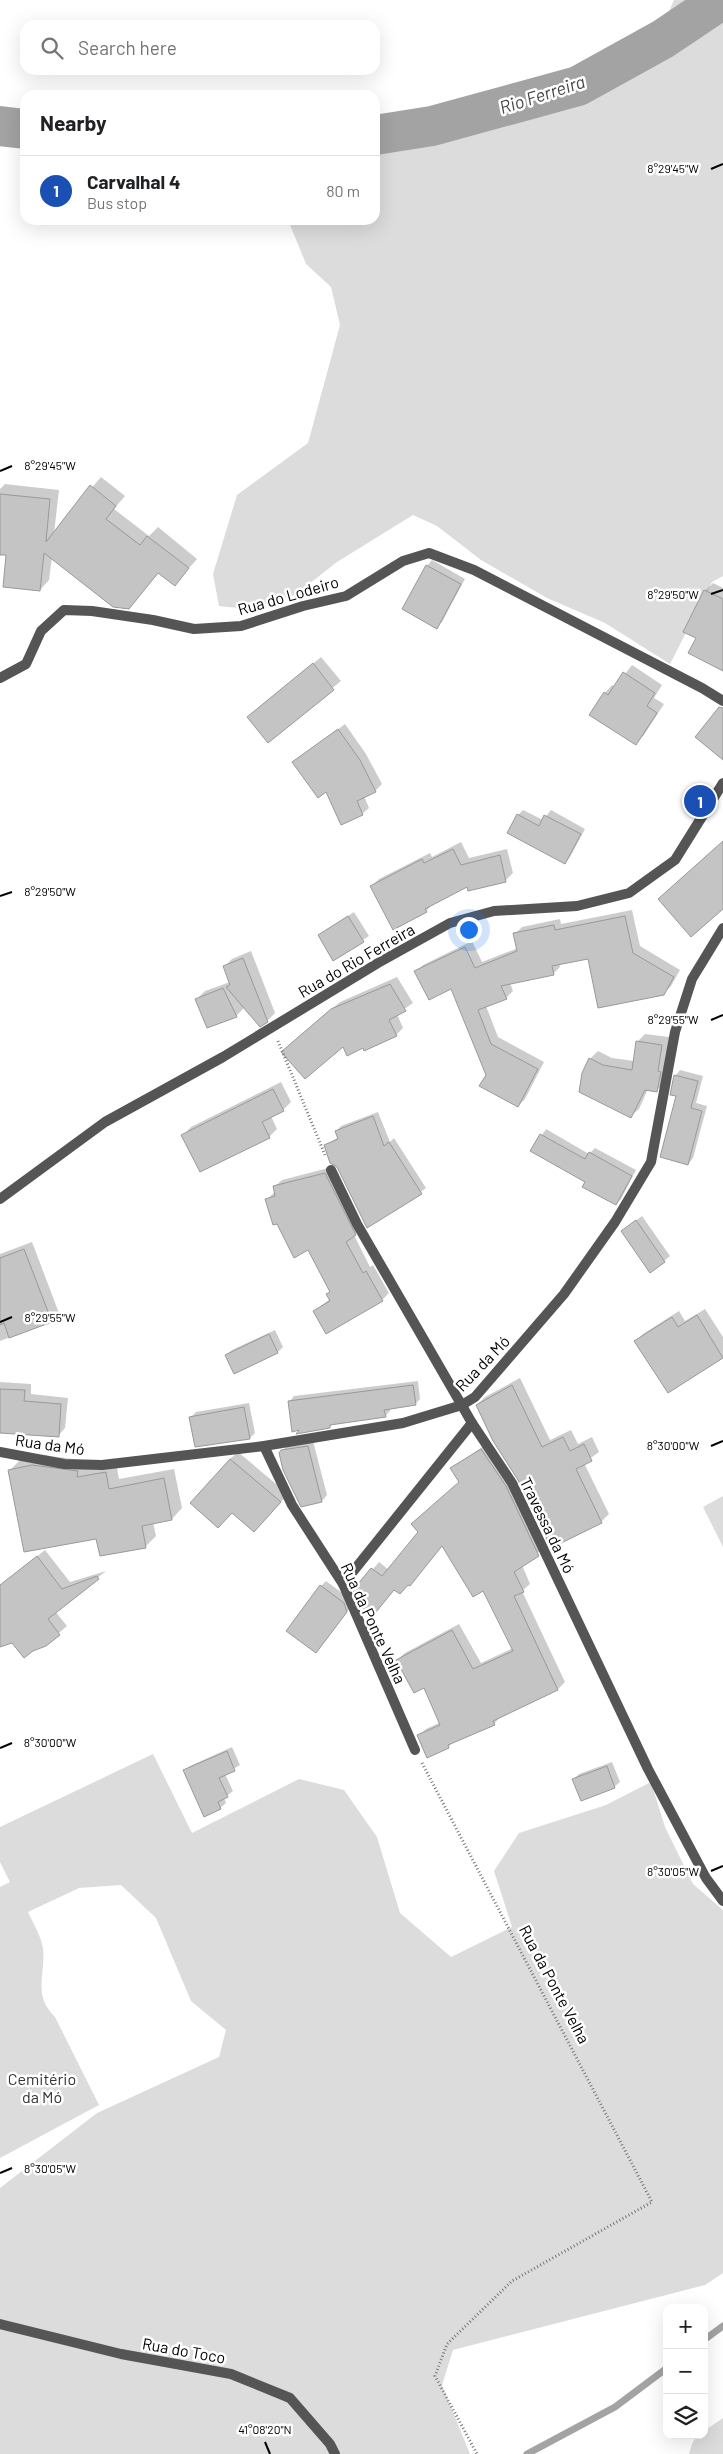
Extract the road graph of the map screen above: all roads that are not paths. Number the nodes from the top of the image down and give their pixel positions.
1 (0, 678) edge
2 (723, 701) edge
3 (723, 783) edge
4 (723, 928) edge
5 (331, 1170) road end
6 (0, 1199) edge
7 (462, 1404) junction
8 (472, 1423) junction
9 (264, 1446) junction
10 (0, 1452) edge
11 (343, 1584) junction
12 (415, 1750) road end
13 (723, 1901) edge
14 (0, 2324) edge
15 (335, 2454) edge

1 - 2 street, Rua do Lodeiro
3 - 6 street, Rua do Rio Ferreira
4 - 7 street, Rua da Mó
5 - 7 street, Travessa da Mó
7 - 8 street, Travessa da Mó
7 - 9 street, Rua da Mó
8 - 11 street
8 - 13 street, Travessa da Mó
9 - 10 street, Rua da Mó
9 - 11 street, Rua da Ponte Velha
11 - 12 street, Rua da Ponte Velha
14 - 15 street, Rua do Toco

